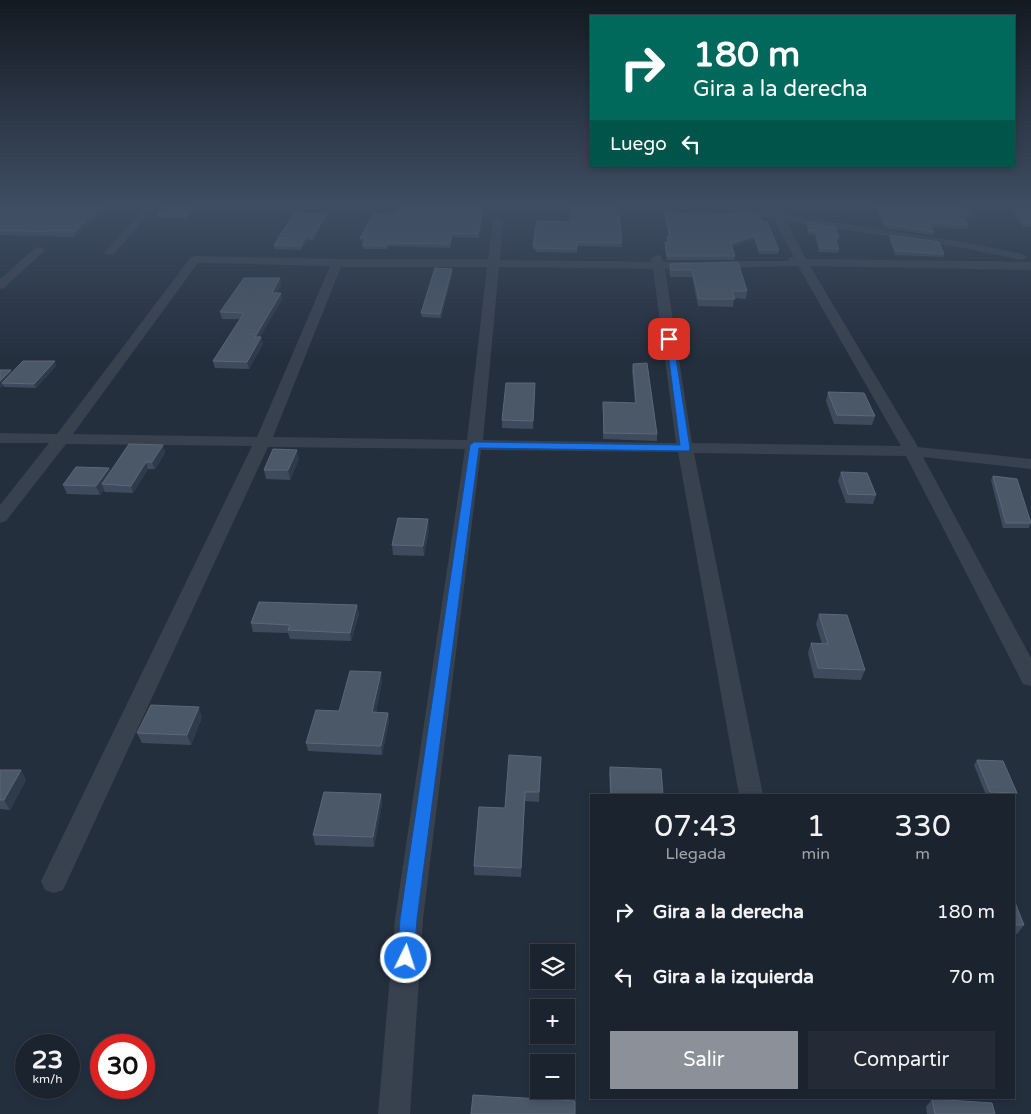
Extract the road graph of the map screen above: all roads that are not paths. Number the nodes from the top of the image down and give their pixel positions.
1 (33, 255) edge
2 (501, 255) edge
3 (797, 255) edge
4 (1012, 255) edge
5 (1031, 259) edge
6 (658, 262) junction
7 (801, 262) junction
8 (337, 263) junction
9 (502, 263) junction
10 (1031, 266) edge
11 (0, 285) edge
12 (0, 438) edge
13 (62, 438) junction
14 (263, 440) junction
15 (474, 445) junction
16 (685, 448) junction
17 (912, 451) junction
18 (1031, 464) edge
19 (0, 517) edge
20 (1031, 678) edge
21 (751, 794) edge
22 (54, 881) dead end
23 (394, 1114) edge

1 - 11 street
2 - 9 street
3 - 7 street
4 - 5 street
6 - 7 street
6 - 9 street
6 - 16 street
7 - 10 street
7 - 17 street
8 - 9 street
8 - 13 street
8 - 14 street
9 - 15 street
12 - 13 street
13 - 14 street
13 - 19 street
14 - 15 street
14 - 22 street
15 - 16 street
15 - 23 street
16 - 17 street
16 - 21 street
17 - 18 street
17 - 20 street

